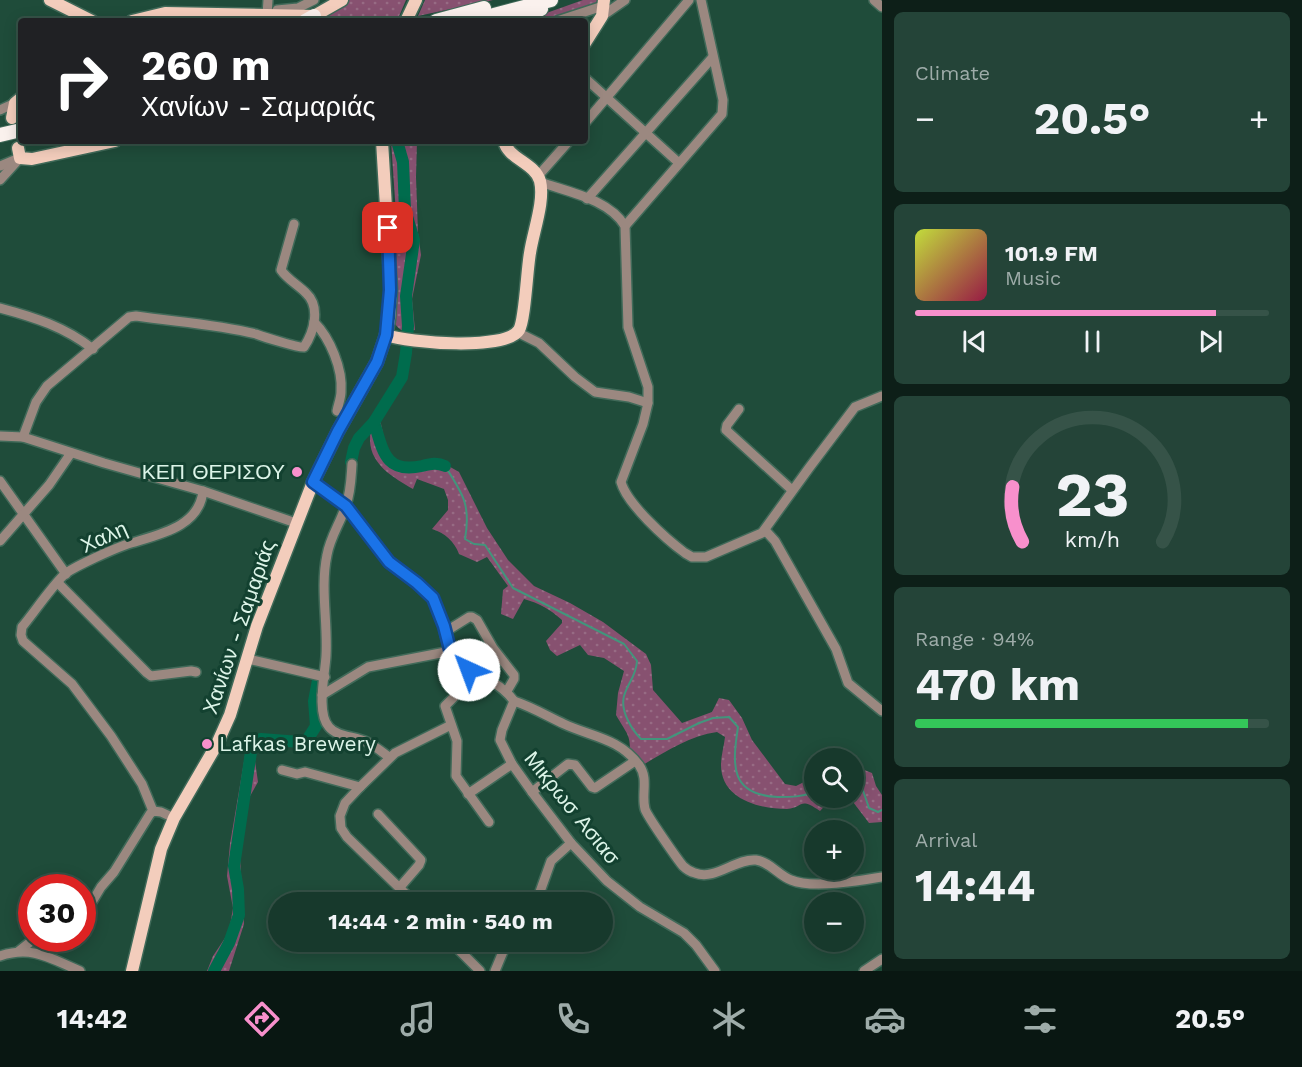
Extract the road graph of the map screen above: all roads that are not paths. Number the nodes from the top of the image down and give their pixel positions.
1 (50, 0) edge
2 (268, 0) edge
3 (314, 0) edge
4 (342, 0) edge
5 (416, 0) edge
6 (515, 0) edge
7 (551, 0) edge
8 (560, 0) edge
9 (625, 0) edge
10 (689, 0) edge
11 (701, 0) edge
12 (874, 0) edge
13 (882, 7) edge
14 (603, 8) edge
15 (268, 13) junction
16 (85, 18) edge
17 (144, 18) edge
18 (302, 18) edge
19 (311, 18) edge
20 (407, 18) edge
21 (447, 18) edge
22 (482, 18) edge
23 (522, 18) edge
24 (568, 18) edge
25 (588, 39) edge
26 (713, 57) junction
27 (588, 81) edge
28 (607, 98) junction
29 (18, 100) edge
30 (0, 110) edge
31 (12, 118) dead end
32 (588, 120) edge
33 (18, 131) edge
34 (645, 132) junction
35 (0, 135) edge
36 (0, 144) edge
37 (101, 144) edge
38 (382, 144) edge
39 (504, 144) edge
40 (567, 144) edge
41 (20, 148) edge
42 (679, 163) junction
43 (0, 166) edge
44 (539, 179) junction
45 (0, 180) edge
46 (587, 199) junction
47 (294, 224) dead end
48 (625, 226) junction
49 (0, 308) edge
50 (314, 322) junction
51 (517, 332) junction
52 (386, 335) junction
53 (93, 348) junction
54 (882, 396) edge
55 (648, 403) junction
56 (739, 409) dead end
57 (337, 411) dead end
58 (0, 436) edge
59 (23, 437) junction
60 (71, 453) junction
61 (352, 464) dead end
62 (0, 481) edge
63 (313, 482) junction
64 (203, 490) junction
65 (792, 490) junction
66 (346, 506) junction
67 (24, 514) junction
68 (296, 523) junction
69 (765, 530) junction
70 (0, 541) edge
71 (66, 574) junction
72 (58, 583) junction
73 (445, 632) junction
74 (451, 651) junction
75 (248, 659) junction
76 (454, 665) junction
77 (196, 672) dead end
78 (325, 677) junction
79 (507, 691) junction
80 (322, 695) junction
81 (514, 701) junction
82 (882, 711) edge
83 (451, 725) junction
84 (389, 757) junction
85 (635, 761) junction
86 (512, 764) junction
87 (282, 771) dead end
88 (360, 788) junction
89 (532, 792) junction
90 (468, 794) junction
91 (153, 811) junction
92 (378, 814) dead end
93 (174, 818) junction
94 (489, 822) dead end
95 (571, 843) junction
96 (882, 877) edge
97 (400, 887) junction
98 (405, 892) edge
99 (540, 892) edge
100 (96, 895) edge
101 (18, 951) edge
102 (29, 952) edge
103 (462, 952) edge
104 (503, 952) edge
105 (0, 956) edge
106 (882, 960) edge
107 (80, 971) edge
108 (132, 971) edge
109 (480, 971) edge
110 (495, 971) edge
111 (715, 971) edge
112 (864, 971) edge

1 - 16 main road
2 - 15 street
3 - 15 street
4 - 19 main road
5 - 20 main road
6 - 21 highway
7 - 22 highway
8 - 23 highway
9 - 14 street
10 - 28 street
11 - 26 street
12 - 13 street
14 - 24 street
14 - 25 main road
15 - 17 main road
15 - 18 main road
26 - 34 street
26 - 42 street
27 - 28 street
28 - 32 street
28 - 34 street
29 - 30 street
29 - 31 main road
33 - 35 highway
34 - 42 street
34 - 46 street
36 - 41 highway
37 - 41 main road
38 - 52 main road, Χανίων - Σαμαριάς
39 - 44 main road
40 - 44 street
41 - 43 street
41 - 45 street
42 - 48 street
44 - 46 street
44 - 51 main road
46 - 48 street
47 - 50 street
48 - 55 street
49 - 53 street
50 - 53 street
50 - 57 street
51 - 52 main road
51 - 55 street
52 - 63 main road, Χανίων - Σαμαριάς
53 - 59 street
54 - 65 street
55 - 69 street
56 - 65 street
58 - 59 street
59 - 60 street
60 - 64 street
60 - 67 street
61 - 66 street
62 - 67 street
63 - 66 street
63 - 68 main road, Χανίων - Σαμαριάς
64 - 68 street
64 - 71 street, Χαλη
65 - 69 street
66 - 73 street
66 - 78 street
67 - 70 street
67 - 71 street
68 - 75 main road, Χανίων - Σαμαριάς
69 - 82 street
71 - 72 street, Χαλη
72 - 77 street
72 - 91 street, Χαλη
73 - 74 street
73 - 79 street
74 - 76 street
74 - 80 street
75 - 78 street
75 - 93 main road, Χανίων - Σαμαριάς
76 - 79 street
76 - 83 street
78 - 80 street
79 - 81 street
80 - 84 street
81 - 85 street
81 - 86 street, Μικρωσ Ασιασ
83 - 84 street
83 - 90 street
84 - 88 street
85 - 89 street
85 - 96 street
86 - 89 street, Μικρωσ Ασιασ
86 - 90 street
87 - 88 street
88 - 97 street
89 - 95 street, Μικρωσ Ασιασ
90 - 94 street
91 - 93 street
91 - 100 street
92 - 97 street
93 - 108 main road, Χανίων - Σαμαριάς
95 - 99 street
95 - 111 street, Μικρωσ Ασιασ
97 - 98 street
101 - 105 street
102 - 107 street
103 - 109 street
104 - 110 street
106 - 112 street

